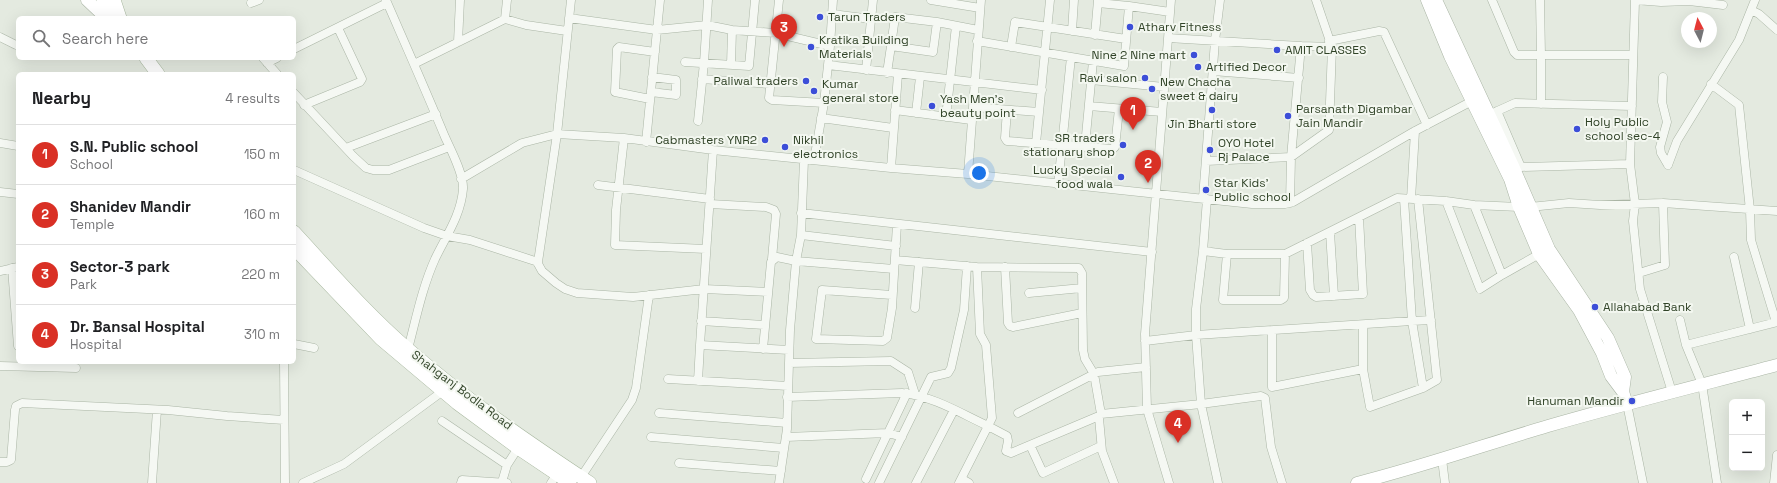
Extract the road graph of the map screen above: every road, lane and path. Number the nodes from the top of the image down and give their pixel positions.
1 (87, 0) edge
2 (103, 0) edge
3 (114, 0) edge
4 (259, 0) edge
5 (460, 0) edge
6 (507, 0) edge
7 (571, 0) edge
8 (660, 0) edge
9 (708, 0) edge
10 (755, 0) edge
11 (779, 0) edge
12 (833, 0) edge
13 (873, 0) edge
14 (931, 0) edge
15 (1050, 0) edge
16 (1074, 0) edge
17 (1171, 0) edge
18 (1220, 0) edge
19 (1316, 0) edge
20 (1427, 0) edge
21 (1436, 0) edge
22 (1492, 0) edge
23 (1540, 0) edge
24 (1635, 0) edge
25 (1755, 0) edge
26 (387, 1) edge
27 (1098, 2) edge
28 (251, 3) dead end
29 (980, 4) edge
30 (1723, 4) dead end
31 (1129, 6) junction
32 (1751, 10) junction
33 (1170, 12) junction
34 (832, 14) junction
35 (104, 16) edge
36 (108, 16) edge
37 (119, 16) edge
38 (569, 18) junction
39 (505, 19) junction
40 (871, 19) junction
41 (937, 22) junction
42 (707, 25) junction
43 (956, 26) junction
44 (1048, 27) junction
45 (338, 28) junction
46 (657, 30) junction
47 (732, 30) junction
48 (978, 30) junction
49 (1777, 30) edge
50 (567, 31) junction
51 (753, 31) junction
52 (1072, 31) junction
53 (775, 33) junction
54 (1095, 35) junction
55 (0, 37) edge
56 (1168, 38) junction
57 (1126, 39) junction
58 (977, 41) junction
59 (1215, 41) junction
60 (458, 42) junction
61 (1330, 44) junction
62 (16, 45) dead end
63 (830, 46) junction
64 (891, 46) junction
65 (1301, 46) junction
66 (1011, 47) junction
67 (296, 48) edge
68 (655, 52) junction
69 (1046, 53) junction
70 (1541, 55) junction
71 (1633, 55) junction
72 (1071, 57) junction
73 (138, 60) edge
74 (148, 60) edge
75 (265, 60) edge
76 (1093, 60) junction
77 (685, 62) dead end
78 (704, 63) junction
79 (414, 64) junction
80 (731, 65) junction
81 (828, 66) junction
82 (866, 70) junction
83 (1213, 71) junction
84 (148, 72) edge
85 (156, 72) edge
86 (275, 72) edge
87 (887, 72) junction
88 (898, 74) junction
89 (652, 77) junction
90 (920, 77) junction
91 (1299, 78) junction
92 (1663, 78) dead end
93 (702, 80) junction
94 (950, 80) junction
95 (1091, 80) junction
96 (974, 83) junction
97 (770, 84) junction
98 (1711, 84) junction
99 (1164, 87) junction
100 (1042, 90) junction
101 (296, 95) edge
102 (650, 95) junction
103 (1476, 99) junction
104 (824, 103) junction
105 (1541, 104) junction
106 (304, 105) junction
107 (1089, 106) junction
108 (1632, 106) junction
109 (973, 108) junction
110 (1120, 109) junction
111 (895, 110) junction
112 (1007, 110) junction
113 (1039, 112) junction
114 (1162, 112) junction
115 (916, 113) junction
116 (1493, 113) junction
117 (436, 114) junction
118 (946, 117) junction
119 (821, 118) junction
120 (972, 120) junction
121 (698, 121) dead end
122 (1427, 125) junction
123 (893, 128) junction
124 (1415, 131) junction
125 (557, 134) junction
126 (624, 138) junction
127 (646, 142) junction
128 (1036, 142) junction
129 (0, 143) edge
130 (1063, 145) junction
131 (16, 146) edge
132 (1085, 146) junction
133 (450, 147) junction
134 (346, 148) junction
135 (713, 150) junction
136 (1292, 157) junction
137 (804, 160) junction
138 (814, 160) junction
139 (1206, 161) junction
140 (1630, 164) junction
141 (891, 168) junction
142 (296, 171) edge
143 (968, 174) junction
144 (461, 179) junction
145 (598, 185) dead end
146 (1058, 185) junction
147 (619, 187) junction
148 (0, 192) edge
149 (1156, 193) junction
150 (16, 194) edge
151 (1205, 198) junction
152 (1411, 199) junction
153 (1446, 201) junction
154 (710, 202) junction
155 (1663, 203) junction
156 (1290, 204) junction
157 (1635, 204) junction
158 (1474, 206) junction
159 (1525, 207) junction
160 (1750, 210) junction
161 (1777, 212) edge
162 (801, 213) junction
163 (1359, 217) junction
164 (897, 224) junction
165 (1330, 232) junction
166 (296, 234) edge
167 (801, 235) junction
168 (447, 236) junction
169 (1307, 243) junction
170 (896, 246) junction
171 (706, 249) junction
172 (296, 250) edge
173 (1203, 251) junction
174 (1544, 251) junction
175 (1152, 252) junction
176 (1227, 254) junction
177 (1285, 254) junction
178 (1734, 257) dead end
179 (772, 259) junction
180 (895, 260) junction
181 (796, 261) junction
182 (536, 262) junction
183 (919, 262) junction
184 (967, 266) junction
185 (977, 266) junction
186 (1005, 267) junction
187 (15, 268) edge
188 (894, 269) junction
189 (0, 270) edge
190 (1639, 273) junction
191 (1502, 275) junction
192 (1082, 288) junction
193 (704, 289) junction
194 (768, 292) junction
195 (1029, 293) dead end
196 (16, 294) edge
197 (649, 295) junction
198 (892, 295) junction
199 (1334, 296) junction
200 (915, 308) dead end
201 (1082, 313) junction
202 (1431, 320) junction
203 (1680, 320) dead end
204 (701, 321) junction
205 (1412, 321) junction
206 (1777, 322) edge
207 (765, 325) junction
208 (1363, 325) junction
209 (1750, 329) junction
210 (1272, 330) junction
211 (1196, 335) junction
212 (1145, 341) junction
213 (296, 344) edge
214 (700, 345) junction
215 (1686, 345) junction
216 (314, 348) dead end
217 (408, 349) junction
218 (763, 349) junction
219 (789, 350) junction
220 (789, 363) junction
221 (19, 364) edge
222 (284, 364) edge
223 (1777, 365) edge
224 (0, 366) edge
225 (1146, 367) junction
226 (76, 368) dead end
227 (1363, 369) junction
228 (1094, 374) junction
229 (668, 379) dead end
230 (698, 381) junction
231 (1702, 384) junction
232 (788, 386) junction
233 (1423, 388) junction
234 (443, 392) junction
235 (1672, 392) junction
236 (915, 394) junction
237 (787, 397) junction
238 (1201, 404) junction
239 (1627, 404) junction
240 (1147, 409) junction
241 (156, 410) junction
242 (954, 410) junction
243 (659, 413) dead end
244 (1018, 413) dead end
245 (1100, 415) junction
246 (284, 420) junction
247 (442, 421) dead end
248 (787, 423) junction
249 (988, 426) junction
250 (888, 433) junction
251 (651, 437) dead end
252 (786, 437) junction
253 (902, 437) junction
254 (1030, 445) junction
255 (1101, 446) junction
256 (518, 448) junction
257 (784, 448) junction
258 (1777, 455) edge
259 (1442, 459) junction
260 (0, 462) edge
261 (679, 463) dead end
262 (507, 464) junction
263 (781, 472) junction
264 (554, 479) edge
265 (866, 479) dead end
266 (580, 481) edge
267 (882, 481) edge
268 (960, 481) edge
269 (1363, 482) edge
270 (152, 483) edge
271 (286, 483) edge
272 (303, 483) edge
273 (461, 483) edge
274 (505, 483) edge
275 (779, 483) edge
276 (916, 483) edge
277 (969, 483) edge
278 (1114, 483) edge
279 (1169, 483) edge
280 (1218, 483) edge
281 (1282, 483) edge
282 (1445, 483) edge
283 (1643, 483) edge
284 (1717, 483) edge
285 (1774, 483) edge

1 - 35 street
2 - 36 main road
3 - 37 main road
4 - 28 street
5 - 60 street
6 - 39 street
7 - 38 street
8 - 46 street
9 - 42 street
10 - 51 street
11 - 53 street
12 - 34 street
13 - 40 street
14 - 29 street
15 - 44 street
16 - 52 street
17 - 33 street
18 - 59 street
19 - 61 street
20 - 103 street
21 - 103 street
22 - 70 street
23 - 70 street
24 - 30 street
24 - 71 street
25 - 32 street
26 - 45 street
26 - 79 street
27 - 31 street
27 - 54 street
29 - 48 street
31 - 33 street
31 - 57 street
32 - 49 street
32 - 98 street
33 - 56 street
34 - 40 street
34 - 63 street
38 - 46 street
38 - 50 street
39 - 50 street
39 - 60 street
40 - 82 street
41 - 43 street
41 - 64 street
41 - 64 street
42 - 46 street
42 - 47 street
42 - 78 street
43 - 48 street
43 - 94 street
44 - 52 street
44 - 66 street
44 - 69 street
45 - 67 street
45 - 106 street
46 - 68 street
47 - 51 street
47 - 80 street
48 - 58 street
50 - 125 street
51 - 53 street
51 - 80 street
52 - 54 street
53 - 63 street
53 - 97 street
54 - 57 street
55 - 62 street
56 - 59 street
56 - 99 street
57 - 76 street
58 - 66 street
58 - 96 street
59 - 65 street
59 - 83 street
60 - 79 street
61 - 65 street
61 - 122 street
61 - 136 street
63 - 81 street
64 - 87 street
65 - 91 street
66 - 69 street
68 - 89 street
68 - 102 street
69 - 72 street
69 - 100 street
70 - 71 street
70 - 105 street
71 - 108 street
72 - 76 street
72 - 130 street
73 - 84 main road
74 - 85 main road
75 - 86 street
76 - 95 street
77 - 78 street
78 - 80 street
78 - 93 street
79 - 117 street
81 - 82 street
81 - 104 street
82 - 87 street
83 - 91 street
83 - 139 street
87 - 88 street
88 - 90 street
88 - 111 street
89 - 102 street
89 - 102 street
90 - 94 street
90 - 115 street
91 - 136 street
92 - 98 street
93 - 97 street
93 - 121 street
94 - 96 street
94 - 118 street
95 - 99 street
95 - 107 street
96 - 100 street
96 - 109 street
97 - 104 street
98 - 160 street
99 - 114 street
100 - 113 street
101 - 106 street
102 - 127 street
103 - 116 street
103 - 122 street
103 - 159 street
104 - 119 street
105 - 108 street
105 - 116 street
106 - 134 street
107 - 110 street
107 - 132 street
108 - 140 street
109 - 112 street
109 - 120 street
110 - 114 street
110 - 132 street
111 - 115 street
111 - 123 street
112 - 113 street
112 - 128 street
113 - 128 street
114 - 149 street
115 - 118 street
116 - 140 street
116 - 159 street
117 - 133 street
117 - 134 street
118 - 120 street
119 - 123 street
119 - 138 street
120 - 143 street
122 - 124 street
123 - 141 street
124 - 152 street
124 - 156 street
125 - 126 street
125 - 144 street
125 - 182 street
126 - 127 street
126 - 147 street
127 - 135 street
128 - 130 street
129 - 131 street
130 - 132 street
130 - 146 street
133 - 134 street
133 - 144 street
135 - 137 street
135 - 154 street
136 - 139 street
136 - 156 street
137 - 138 street
137 - 162 street
138 - 141 street
139 - 151 street
140 - 157 street
141 - 143 street
142 - 168 street
143 - 146 street
144 - 168 street
145 - 147 street
146 - 149 street
147 - 154 street
147 - 171 street
148 - 150 street
149 - 151 street
149 - 175 street
151 - 156 street
151 - 173 street
152 - 153 street
152 - 163 street
152 - 202 street
152 - 205 street
153 - 158 street
153 - 191 street
154 - 171 street
154 - 179 street
155 - 157 street
155 - 160 street
155 - 190 street
157 - 159 street
157 - 190 street
158 - 159 street
158 - 191 street
159 - 174 street
160 - 161 street
160 - 206 street
162 - 164 street
162 - 167 street
163 - 165 street
163 - 199 street
164 - 170 street
164 - 175 street
165 - 169 street
165 - 199 street
166 - 217 main road, Shahganj Bodla Road
167 - 170 street
167 - 181 street
168 - 182 street
168 - 217 street
169 - 177 street
169 - 199 street
170 - 180 street
171 - 193 street
172 - 234 main road, Shahganj Bodla Road
173 - 176 street
173 - 211 street
174 - 191 street
174 - 239 street
175 - 212 street
176 - 177 street
176 - 177 street
178 - 209 street
179 - 181 street
179 - 194 street
180 - 183 street
180 - 188 street
181 - 188 street
181 - 219 street
182 - 197 street
183 - 184 street
183 - 200 street
184 - 185 street
184 - 236 street
185 - 186 street
185 - 249 street
186 - 192 street
186 - 201 street
187 - 189 street
187 - 196 street
188 - 198 street
190 - 235 street
192 - 195 street
192 - 201 street
193 - 194 street
193 - 197 street
193 - 204 street
194 - 207 street
197 - 266 street
198 - 198 street
201 - 228 street
202 - 205 street
202 - 233 street
203 - 215 street
204 - 207 street
204 - 214 street
205 - 208 street
205 - 233 street
206 - 209 street
207 - 218 street
208 - 210 street
208 - 227 street
209 - 215 street
210 - 211 street
210 - 227 street
211 - 212 street
211 - 238 street
212 - 225 street
213 - 216 street
214 - 218 street
214 - 230 street
215 - 231 street
217 - 266 main road, Shahganj Bodla Road
218 - 219 street
219 - 220 street
220 - 232 street
220 - 236 street
221 - 224 street
221 - 226 street
222 - 246 street
223 - 231 street
225 - 228 street
225 - 240 street
227 - 233 street
228 - 244 street
228 - 245 street
229 - 230 street
230 - 232 street
231 - 235 street
231 - 284 street
232 - 237 street
234 - 256 main road, Shahganj Bodla Road
234 - 272 street
235 - 239 street
236 - 237 street
236 - 242 street
236 - 250 street
236 - 253 street
237 - 248 street
238 - 240 street
238 - 280 street
238 - 281 street
239 - 259 street
239 - 283 street
240 - 245 street
240 - 279 street
241 - 246 street
241 - 260 street
241 - 270 street
242 - 249 street
242 - 276 street
243 - 248 street
245 - 254 street
245 - 255 street
246 - 271 street
247 - 262 street
248 - 252 street
249 - 254 street
249 - 268 street
250 - 252 street
250 - 253 street
250 - 265 street
251 - 257 street
252 - 257 street
253 - 267 street
254 - 255 street
255 - 278 street
256 - 262 street
256 - 264 main road, Shahganj Bodla Road
257 - 263 street
258 - 285 street
259 - 269 street
259 - 282 street
261 - 263 street
262 - 274 street
263 - 275 street
264 - 266 main road, Shahganj Bodla Road
268 - 277 street
273 - 274 street

